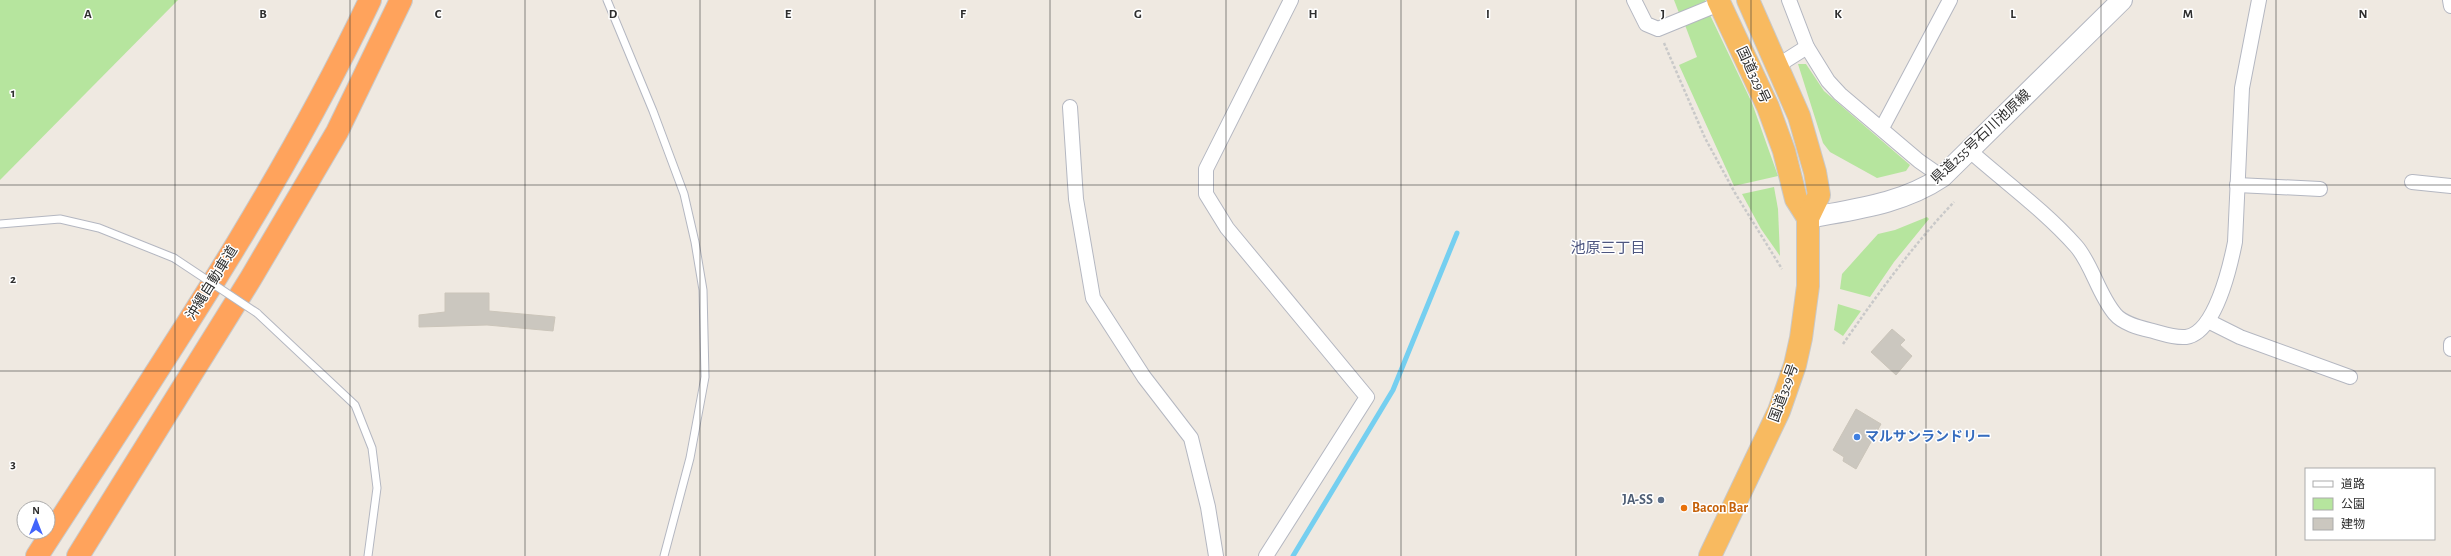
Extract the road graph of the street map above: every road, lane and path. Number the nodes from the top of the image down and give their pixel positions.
1 (370, 0) edge
2 (401, 0) edge
3 (607, 0) edge
4 (1291, 0) edge
5 (1634, 0) edge
6 (1748, 0) edge
7 (1789, 0) edge
8 (1950, 0) edge
9 (2122, 0) edge
10 (2260, 0) edge
11 (2450, 0) edge
12 (1719, 2) edge
13 (2451, 6) edge
14 (1658, 29) junction
15 (1807, 48) junction
16 (1777, 66) junction
17 (1070, 108) dead end
18 (1882, 128) junction
19 (1970, 151) junction
20 (1942, 177) junction
21 (2412, 182) dead end
22 (2238, 185) junction
23 (2451, 186) edge
24 (2320, 189) dead end
25 (1954, 202) dead end
26 (1808, 218) junction
27 (0, 224) edge
28 (1782, 269) dead end
29 (2208, 321) junction
30 (1843, 344) dead end
31 (2451, 344) edge
32 (2451, 348) edge
33 (2350, 376) dead end
34 (37, 556) edge
35 (78, 556) edge
36 (368, 556) edge
37 (664, 556) edge
38 (1216, 556) edge
39 (1266, 556) edge
40 (1710, 556) edge

1 - 34 highway, 沖縄自動車道
2 - 35 highway
3 - 37 lane
4 - 39 street
5 - 14 street
6 - 16 highway, 国道329号
7 - 15 street
8 - 18 street
9 - 19 main road, 県道255号石川池原線
10 - 22 street
11 - 13 street
12 - 14 street
12 - 26 highway, 国道329号
14 - 28 path
15 - 16 street
15 - 18 street
16 - 26 highway, 国道329号
17 - 38 street
18 - 20 street
19 - 20 main road, 県道255号石川池原線
19 - 29 street
20 - 26 main road, 県道255号石川池原線
21 - 23 street
22 - 24 street
22 - 29 street
25 - 30 path
26 - 40 highway, 国道329号
27 - 36 lane, bridge
29 - 33 street
31 - 32 street

